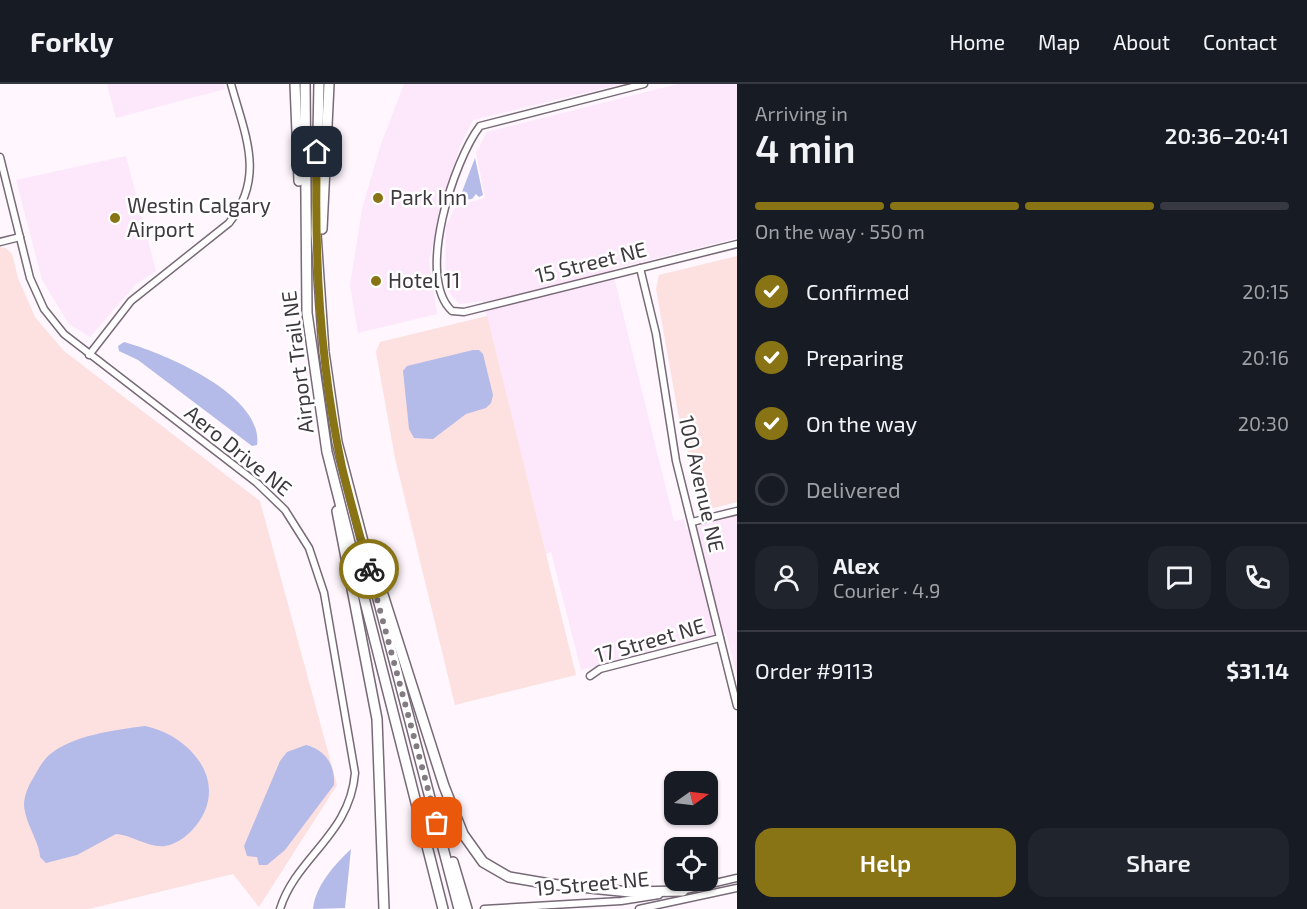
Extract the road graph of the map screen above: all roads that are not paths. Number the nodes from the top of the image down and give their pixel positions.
1 (231, 84) edge
2 (295, 84) edge
3 (305, 84) edge
4 (320, 84) edge
5 (329, 84) edge
6 (644, 84) edge
7 (0, 157) edge
8 (20, 237) junction
9 (0, 242) edge
10 (737, 244) edge
11 (640, 268) junction
12 (307, 313) junction
13 (324, 352) junction
14 (89, 355) junction
15 (327, 452) junction
16 (343, 468) junction
17 (737, 511) edge
18 (692, 522) junction
19 (720, 638) junction
20 (590, 676) dead end
21 (737, 706) edge
22 (426, 780) junction
23 (737, 878) edge
24 (718, 883) edge
25 (383, 885) junction
26 (737, 888) edge
27 (664, 891) edge
28 (683, 891) edge
29 (493, 908) edge
30 (280, 909) edge
31 (384, 909) edge
32 (388, 909) edge
33 (443, 909) edge
34 (459, 909) edge
35 (466, 909) edge
36 (484, 909) edge
37 (639, 909) edge

1 - 14 street
2 - 12 highway
3 - 12 highway, Airport Trail NE
4 - 13 highway, Airport Trail NE
5 - 13 highway
6 - 11 street, 15 Street NE
7 - 8 street, Aero Drive NE
8 - 9 street
8 - 14 street, Aero Drive NE
10 - 11 street, 15 Street NE
11 - 18 street, 100 Avenue NE
12 - 15 highway, Airport Trail NE
13 - 16 highway, Airport Trail NE
14 - 30 street, Aero Drive NE
15 - 25 highway
15 - 33 highway, Airport Trail NE
16 - 22 highway, Airport Trail NE
16 - 27 highway
17 - 18 street
18 - 19 street, 100 Avenue NE
19 - 20 street, 17 Street NE
19 - 21 street, 100 Avenue NE
22 - 34 highway, Airport Trail NE
22 - 35 highway
23 - 24 street, 19 Street NE
25 - 31 highway
25 - 32 highway
26 - 37 street, 19 Street NE
28 - 29 street, 19 Street NE
29 - 36 street, 19 Street NE

